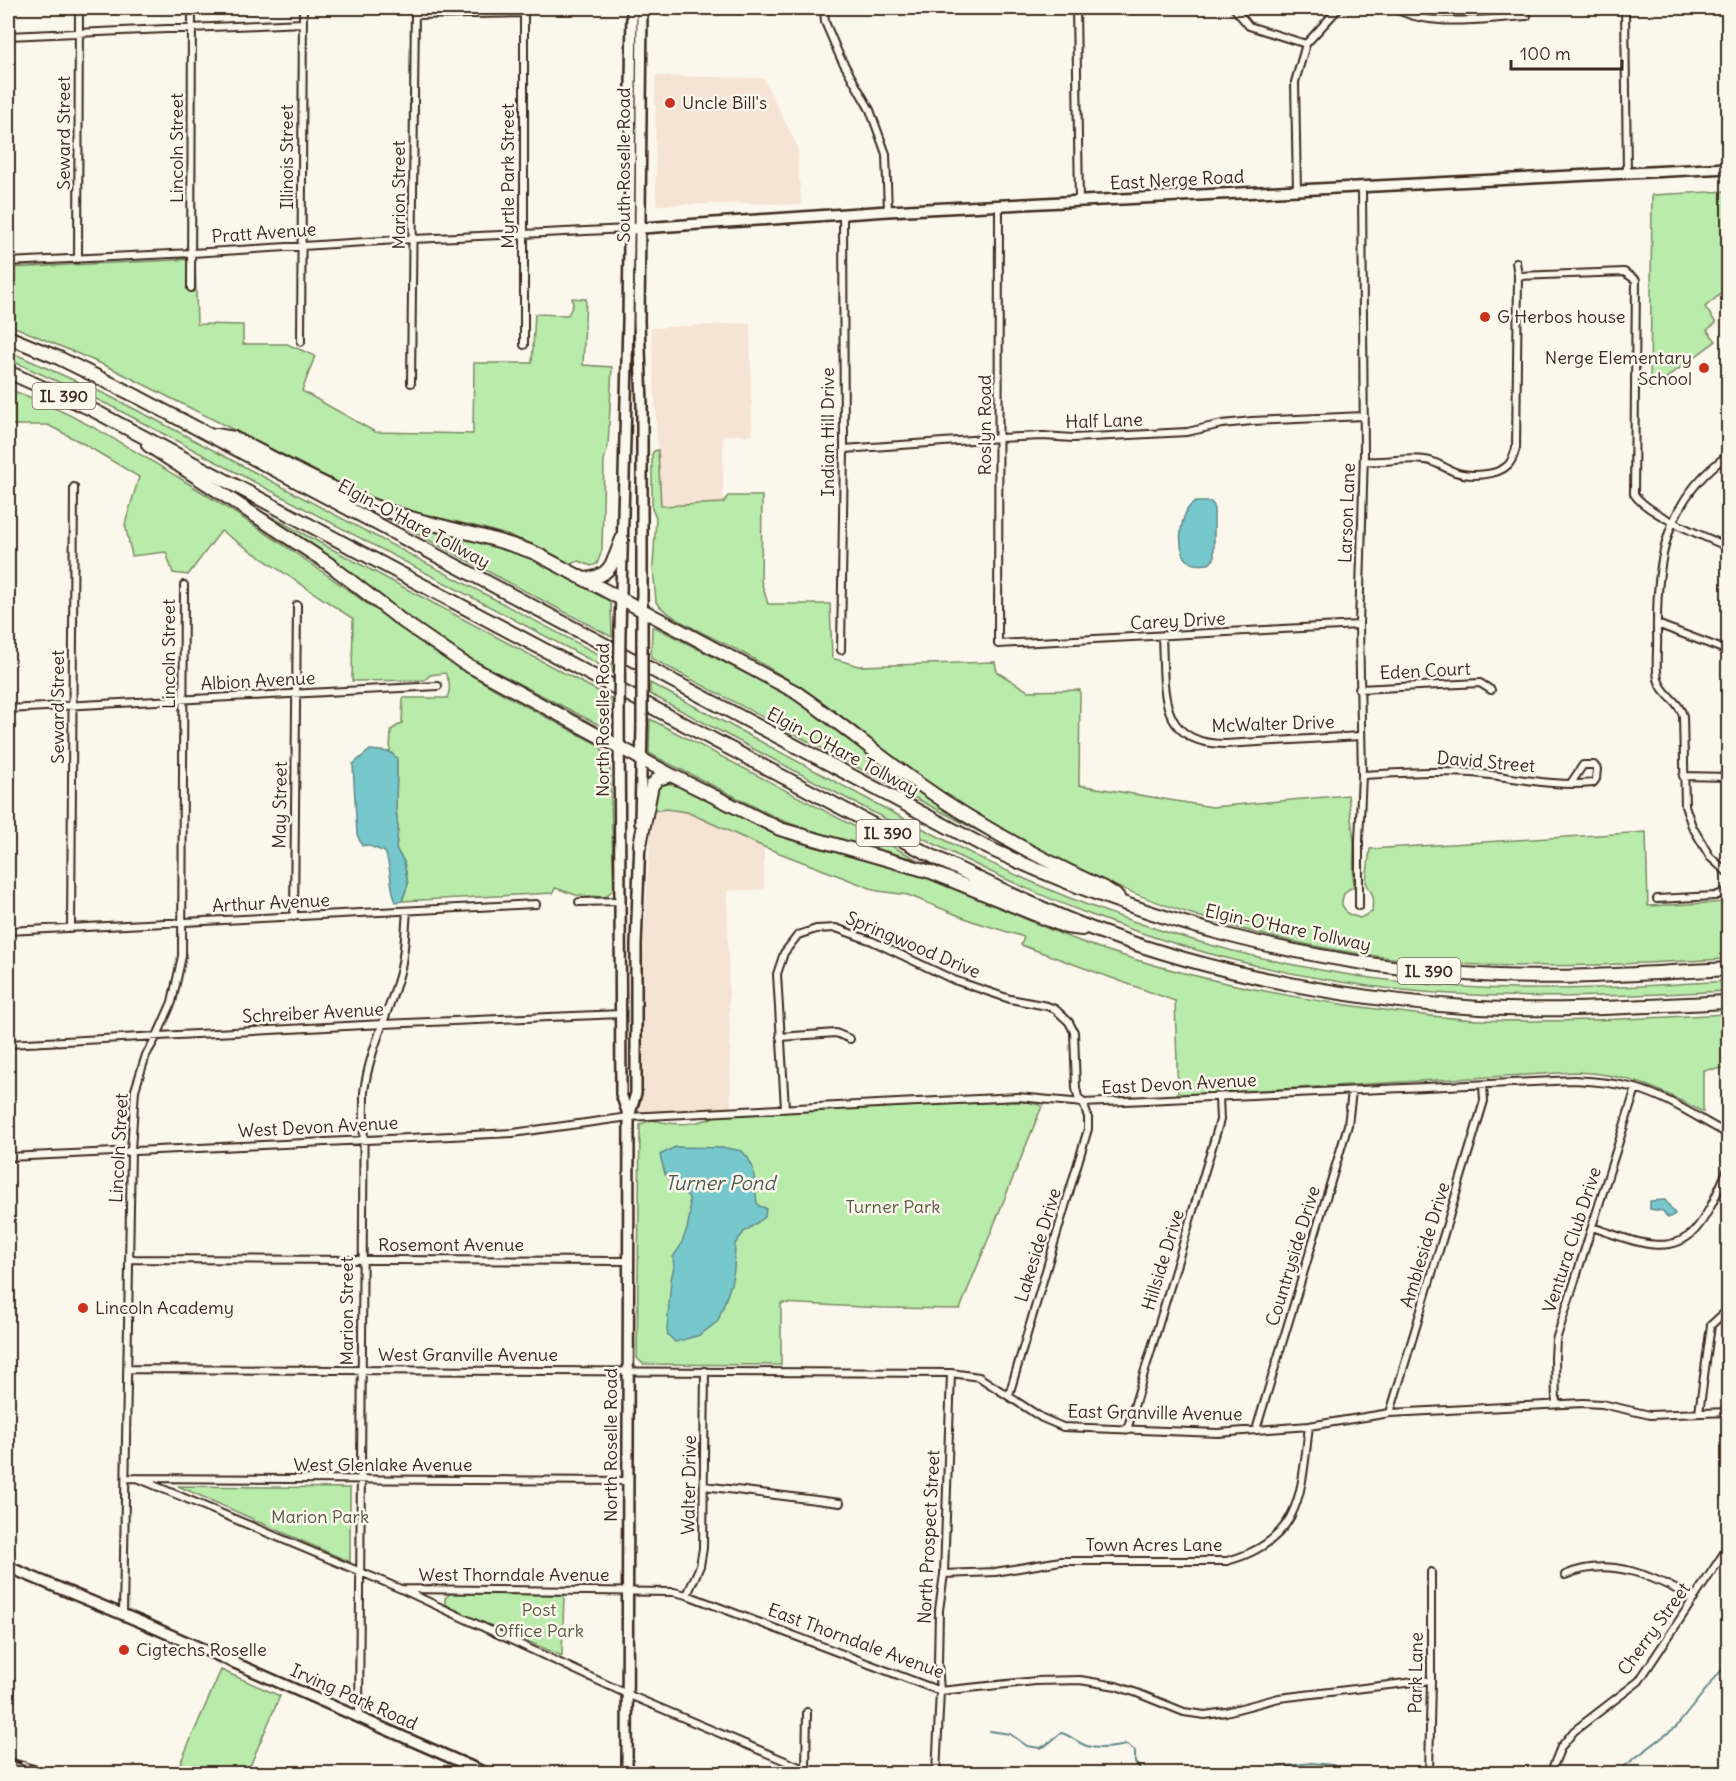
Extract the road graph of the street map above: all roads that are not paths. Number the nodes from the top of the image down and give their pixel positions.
1 (79, 8) edge
2 (192, 8) edge
3 (303, 8) edge
4 (632, 8) edge
5 (642, 8) edge
6 (824, 8) edge
7 (1077, 8) edge
8 (1234, 8) edge
9 (1339, 8) edge
10 (1394, 8) edge
11 (1625, 8) edge
12 (524, 10) edge
13 (415, 11) edge
14 (1527, 16) dead end
15 (303, 23) junction
16 (192, 29) junction
17 (79, 33) junction
18 (8, 36) edge
19 (1306, 44) junction
20 (1728, 168) edge
21 (1628, 174) junction
22 (1362, 187) junction
23 (1297, 191) junction
24 (1079, 202) junction
25 (999, 206) junction
26 (888, 212) junction
27 (843, 214) junction
28 (641, 228) junction
29 (628, 229) junction
30 (523, 235) junction
31 (413, 239) junction
32 (301, 246) junction
33 (192, 253) junction
34 (78, 259) junction
35 (1516, 261) dead end
36 (8, 262) edge
37 (1518, 276) junction
38 (191, 288) dead end
39 (628, 322) joint
40 (639, 322) joint
41 (8, 337) edge
42 (301, 342) dead end
43 (524, 345) dead end
44 (8, 372) edge
45 (411, 383) dead end
46 (1364, 416) junction
47 (118, 423) junction
48 (207, 434) junction
49 (1000, 438) junction
50 (844, 449) junction
51 (1728, 455) edge
52 (1364, 461) junction
53 (74, 487) dead end
54 (1672, 521) junction
55 (622, 539) junction
56 (1728, 547) edge
57 (585, 579) junction
58 (184, 585) dead end
59 (620, 597) junction
60 (297, 605) dead end
61 (642, 609) junction
62 (1657, 624) junction
63 (1359, 626) junction
64 (1162, 637) junction
65 (998, 644) joint
66 (841, 650) dead end
67 (1728, 651) edge
68 (438, 686) dead end
69 (1359, 689) junction
70 (1491, 690) dead end
71 (296, 694) junction
72 (183, 700) junction
73 (73, 705) junction
74 (8, 709) edge
75 (1360, 736) junction
76 (620, 747) junction
77 (641, 757) junction
78 (672, 775) junction
79 (1362, 775) junction
80 (1683, 776) junction
81 (1728, 777) edge
82 (1571, 783) dead end
83 (640, 845) junction
84 (1728, 873) edge
85 (1728, 891) edge
86 (1657, 899) dead end
87 (621, 901) junction
88 (579, 902) dead end
89 (536, 904) dead end
90 (1359, 906) dead end
91 (1137, 909) junction
92 (407, 911) junction
93 (294, 916) junction
94 (183, 922) junction
95 (71, 928) junction
96 (1096, 930) junction
97 (8, 931) edge
98 (1728, 969) edge
99 (1728, 1002) edge
100 (621, 1014) junction
101 (383, 1024) junction
102 (157, 1036) junction
103 (780, 1037) junction
104 (850, 1039) dead end
105 (8, 1044) edge
106 (1483, 1084) junction
107 (1636, 1088) junction
108 (1352, 1091) junction
109 (1219, 1097) junction
110 (1083, 1103) junction
111 (785, 1108) junction
112 (629, 1117) junction
113 (1728, 1122) edge
114 (1721, 1130) junction
115 (1728, 1134) edge
116 (363, 1140) junction
117 (131, 1150) junction
118 (8, 1156) edge
119 (1728, 1169) edge
120 (1592, 1227) junction
121 (130, 1259) junction
122 (362, 1260) junction
123 (629, 1261) junction
124 (1722, 1315) dead end
125 (128, 1369) junction
126 (361, 1370) junction
127 (628, 1371) junction
128 (705, 1371) junction
129 (951, 1373) junction
130 (1009, 1395) junction
131 (1556, 1404) junction
132 (1728, 1412) edge
133 (1390, 1413) junction
134 (1699, 1413) junction
135 (1309, 1426) junction
136 (1127, 1430) junction
137 (1256, 1430) junction
138 (126, 1478) junction
139 (137, 1478) junction
140 (361, 1480) junction
141 (628, 1480) junction
142 (704, 1486) junction
143 (840, 1503) dead end
144 (1728, 1547) edge
145 (8, 1567) edge
146 (1431, 1572) dead end
147 (361, 1574) junction
148 (944, 1574) junction
149 (1565, 1575) dead end
150 (401, 1589) junction
151 (627, 1591) junction
152 (687, 1595) junction
153 (1694, 1599) junction
154 (123, 1614) junction
155 (1431, 1680) junction
156 (940, 1691) junction
157 (627, 1694) junction
158 (807, 1712) dead end
159 (359, 1717) junction
160 (1728, 1767) edge
161 (805, 1771) edge
162 (488, 1773) edge
163 (627, 1773) edge
164 (816, 1773) edge
165 (936, 1773) edge
166 (1428, 1773) edge
167 (1550, 1773) edge
168 (1722, 1773) edge

1 - 17 street, Seward Street
2 - 16 street, Lincoln Street
3 - 15 street, Illinois Street
4 - 29 main road, South Roselle Road
5 - 28 main road, South Roselle Road
6 - 26 street
7 - 24 street
8 - 19 street
9 - 19 street
10 - 14 street
11 - 21 street
12 - 13 street
12 - 30 street, Myrtle Park Street
13 - 31 street, Marion Street
15 - 16 street
15 - 32 street, Illinois Street
16 - 17 street
16 - 33 street, Lincoln Street
17 - 18 street
17 - 34 street, Seward Street
19 - 23 street
20 - 21 main road, East Nerge Road
21 - 22 main road, East Nerge Road
22 - 23 main road, East Nerge Road
22 - 46 street, Larson Lane
23 - 24 main road, East Nerge Road
24 - 25 main road, East Nerge Road
25 - 26 main road, East Nerge Road
25 - 49 street, Roslyn Road
26 - 27 main road, East Nerge Road
27 - 28 main road, East Nerge Road
27 - 50 street, Indian Hill Drive
28 - 29 main road, East Nerge Road
28 - 40 main road, South Roselle Road
29 - 30 street, Pratt Avenue
29 - 39 main road, South Roselle Road
30 - 31 street, Pratt Avenue
30 - 43 street, Myrtle Park Street
31 - 32 street, Pratt Avenue
31 - 45 street, Marion Street
32 - 33 street, Pratt Avenue
32 - 42 street, Illinois Street
33 - 34 street, Pratt Avenue
33 - 38 street, Lincoln Street
34 - 36 street, Pratt Avenue
35 - 37 street
37 - 52 street
37 - 54 street
39 - 55 main road, North Roselle Road
40 - 61 main road, North Roselle Road
41 - 48 highway, Elgin-O'Hare Tollway / IL 390
44 - 47 highway, IL 390
46 - 49 street, Half Lane
46 - 52 street, Larson Lane
47 - 76 highway
47 - 96 highway, IL 390
48 - 57 highway
48 - 91 highway, Elgin-O'Hare Tollway / IL 390
49 - 50 street, Half Lane
49 - 65 street, Roslyn Road
50 - 66 street, Indian Hill Drive
51 - 54 street
52 - 63 street, Larson Lane
53 - 73 street, Seward Street
54 - 56 street
54 - 62 street
55 - 57 highway
55 - 59 main road, North Roselle Road
57 - 59 highway
58 - 72 street, Lincoln Street
59 - 61 highway
59 - 76 main road, North Roselle Road, bridge
60 - 71 street
61 - 77 main road, North Roselle Road, bridge
61 - 91 highway
62 - 67 street
62 - 80 street
63 - 64 street, Carey Drive
63 - 69 street, Larson Lane
64 - 65 street, Carey Drive
64 - 75 street, McWalter Drive
68 - 71 street, Albion Avenue
69 - 70 street, Eden Court
69 - 75 street, Larson Lane
71 - 72 street, Albion Avenue
71 - 93 street, May Street
72 - 73 street, Albion Avenue
72 - 94 street, Lincoln Street
73 - 74 street, Albion Avenue
73 - 95 street, Seward Street
75 - 79 street, Larson Lane
76 - 77 highway
76 - 87 main road, North Roselle Road
77 - 78 highway
77 - 83 main road, North Roselle Road
78 - 83 highway
78 - 96 highway
79 - 82 street, David Street
79 - 90 street, Larson Lane
80 - 81 street
80 - 84 street
83 - 112 main road, North Roselle Road
85 - 86 street
87 - 88 street
87 - 100 main road, North Roselle Road
89 - 92 street, Arthur Avenue
91 - 98 highway, Elgin-O'Hare Tollway / IL 390
92 - 93 street, Arthur Avenue
92 - 101 street, Marion Street
93 - 94 street, Arthur Avenue
94 - 95 street, Arthur Avenue
94 - 102 street, Lincoln Street
95 - 97 street, Arthur Avenue
96 - 99 highway, IL 390
100 - 101 street, Schreiber Avenue
100 - 112 main road, North Roselle Road
101 - 102 street, Schreiber Avenue
101 - 116 street, Marion Street
102 - 105 street, Schreiber Avenue
102 - 117 street, Lincoln Street
103 - 104 street
103 - 110 street, Springwood Drive
103 - 111 street, Springwood Drive
106 - 107 street, East Devon Avenue
106 - 108 street, East Devon Avenue
106 - 133 street, Ambleside Drive
107 - 114 street, East Devon Avenue
107 - 120 street, Ventura Club Drive
108 - 109 street, East Devon Avenue
108 - 137 street, Countryside Drive
109 - 110 street, East Devon Avenue
109 - 136 street, Hillside Drive
110 - 111 street, East Devon Avenue
110 - 130 street, Lakeside Drive
111 - 112 street, East Devon Avenue
112 - 116 street, West Devon Avenue
112 - 123 main road, North Roselle Road
113 - 114 street
114 - 115 street, East Devon Avenue
116 - 117 street, West Devon Avenue
116 - 122 street, Marion Street
117 - 118 street, West Devon Avenue
117 - 121 street, Lincoln Street
119 - 120 street
120 - 131 street, Ventura Club Drive
121 - 122 street, Rosemont Avenue
121 - 125 street, Lincoln Street
122 - 123 street, Rosemont Avenue
122 - 126 street, Marion Street
123 - 127 main road, North Roselle Road
124 - 134 street
125 - 126 street, West Granville Avenue
125 - 138 street, Lincoln Street
126 - 127 street, West Granville Avenue
126 - 140 street, Marion Street
127 - 128 street, East Granville Avenue
127 - 141 main road, North Roselle Road
128 - 129 street, East Granville Avenue
128 - 142 street, Walter Drive
129 - 130 street, East Granville Avenue
129 - 148 street, North Prospect Street
130 - 136 street, East Granville Avenue
131 - 133 street, East Granville Avenue
131 - 134 street, East Granville Avenue
132 - 134 street, East Granville Avenue
133 - 135 street, East Granville Avenue
135 - 137 street, East Granville Avenue
135 - 148 street, Town Acres Lane
136 - 137 street, East Granville Avenue
138 - 139 street, West Glenlake Avenue
138 - 154 street, Lincoln Street
139 - 140 street, West Glenlake Avenue
139 - 147 street
140 - 141 street, West Glenlake Avenue
140 - 147 street, Marion Street
141 - 151 main road, North Roselle Road
142 - 143 street
142 - 152 street, Walter Drive
144 - 153 street, Cherry Street
145 - 154 main road, Irving Park Road
146 - 155 street, Park Lane
147 - 150 street
147 - 159 street, Marion Street
148 - 156 street, North Prospect Street
149 - 153 street
150 - 151 street, West Thorndale Avenue
150 - 157 street
151 - 152 street, East Thorndale Avenue
151 - 157 main road, North Roselle Road
152 - 156 street, East Thorndale Avenue
153 - 167 street, Cherry Street
154 - 159 main road, Irving Park Road
155 - 156 street, East Thorndale Avenue
155 - 166 street, Park Lane
156 - 165 street, North Prospect Street
157 - 161 street
157 - 163 main road, North Roselle Road
158 - 161 street
159 - 162 main road, Irving Park Road
160 - 168 street
161 - 164 street

